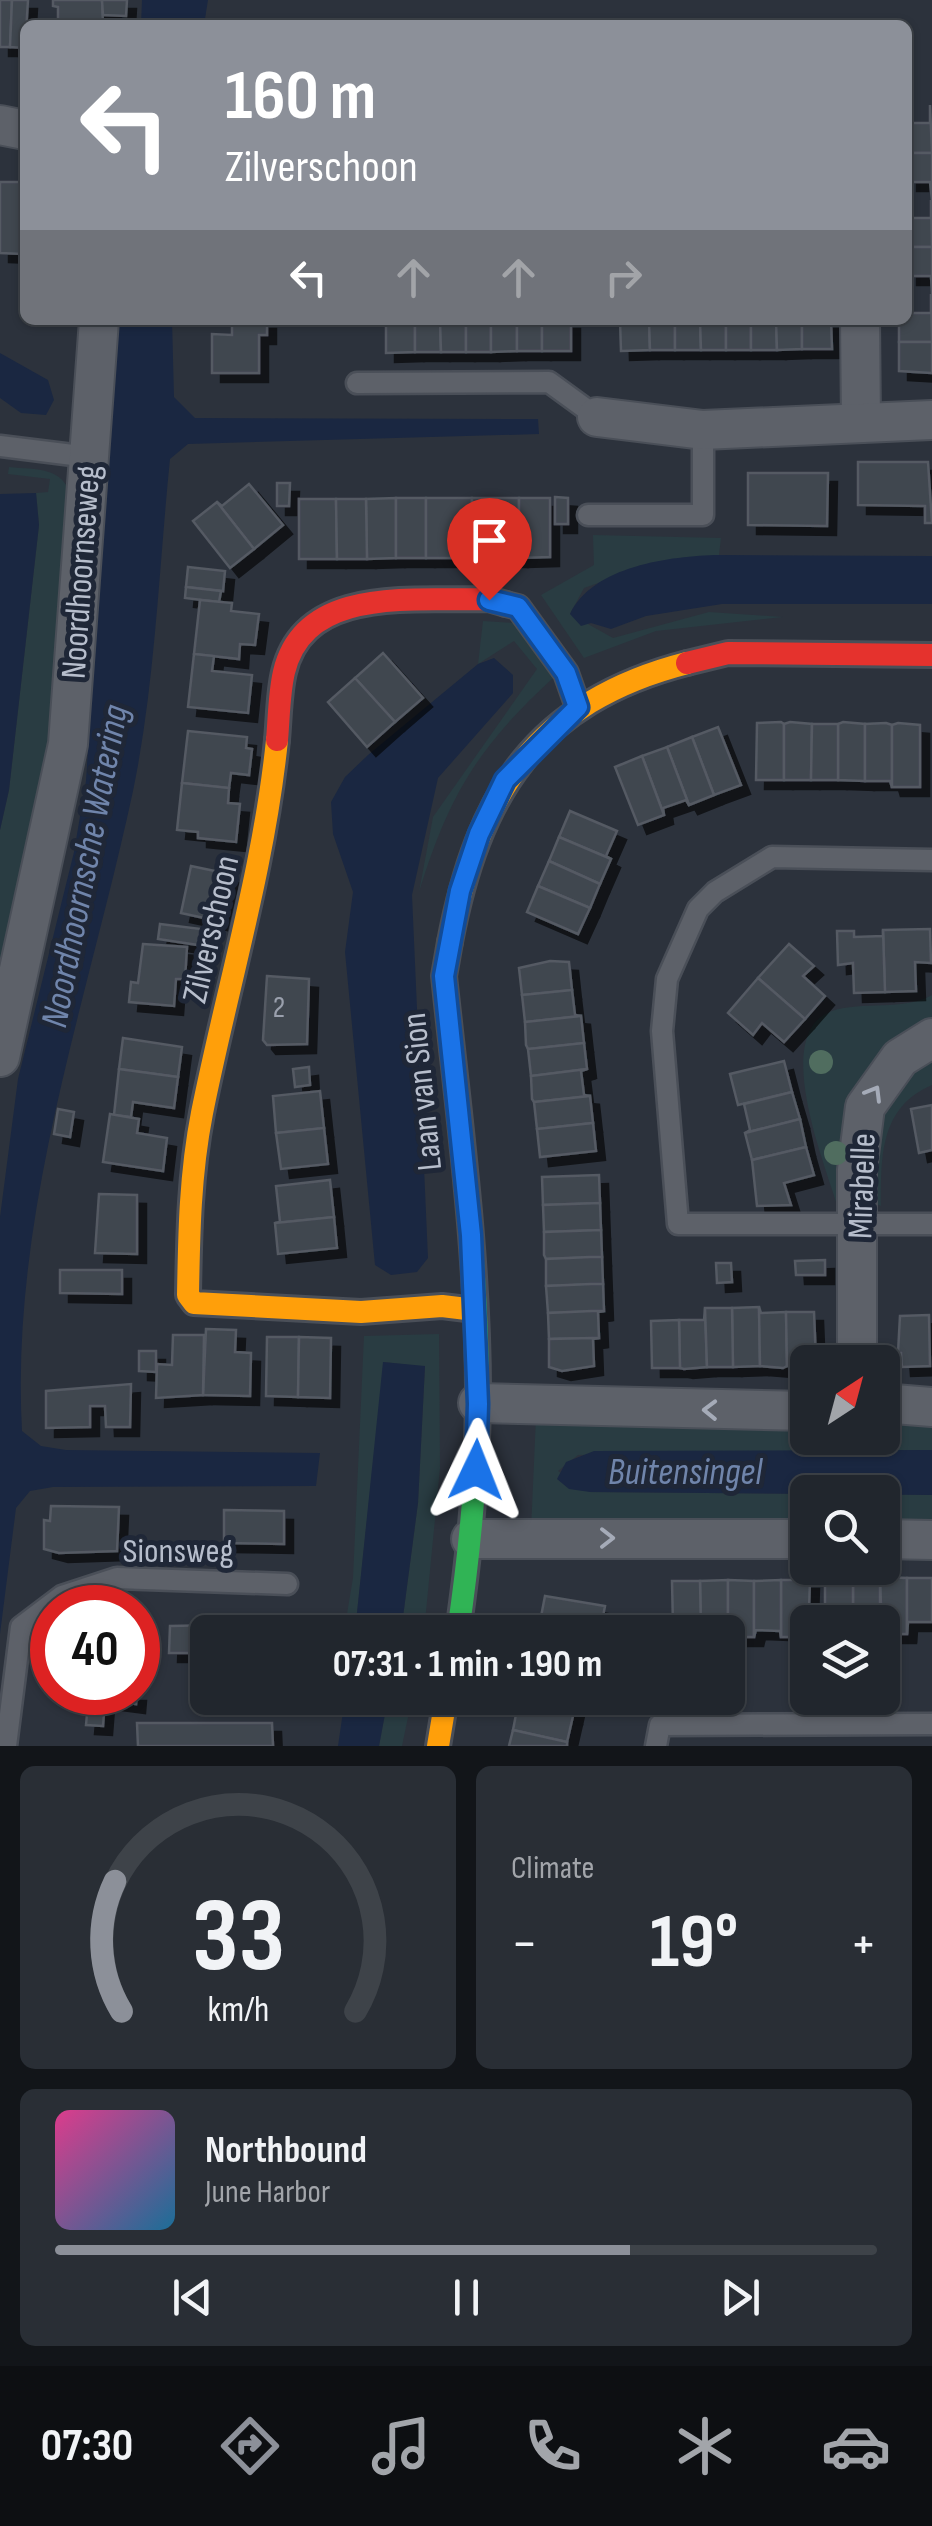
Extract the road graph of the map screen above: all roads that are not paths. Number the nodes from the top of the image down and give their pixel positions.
1 (99, 325) edge
2 (860, 325) edge
3 (357, 383) dead end
4 (597, 417) joint
5 (932, 420) edge
6 (861, 423) junction
7 (703, 430) junction
8 (0, 446) edge
9 (88, 457) junction
10 (588, 515) dead end
11 (932, 655) edge
12 (578, 707) junction
13 (932, 860) edge
14 (932, 1038) edge
15 (0, 1058) edge
16 (932, 1224) edge
17 (858, 1226) junction
18 (476, 1310) junction
19 (857, 1345) edge
20 (478, 1404) junction
21 (900, 1404) edge
22 (932, 1407) edge
23 (790, 1411) edge
24 (790, 1539) edge
25 (471, 1540) junction
26 (900, 1540) edge
27 (932, 1540) edge
28 (287, 1584) dead end
29 (460, 1615) edge
30 (443, 1715) edge
31 (932, 1724) edge
32 (6, 1746) edge
33 (438, 1746) edge
34 (656, 1746) edge

1 - 9 street, Noordhoornseweg
2 - 6 street
3 - 4 lane
4 - 7 street
5 - 6 street
6 - 7 street
7 - 10 lane
8 - 9 lane
9 - 15 street, Noordhoornseweg
11 - 12 street, Laan van Sion
12 - 18 street, Laan van Sion
12 - 18 street, Zilverschoon
13 - 17 lane
17 -> 14 street, Mirabelle
16 - 17 lane
17 - 19 street, Mirabelle
18 - 20 street, Laan van Sion
23 -> 20 street
20 - 25 street, Laan van Sion
21 - 22 street
25 -> 24 street
25 - 29 street, Laan van Sion
26 - 27 street
28 - 32 lane, Sionsweg
30 - 33 street
31 - 34 lane

